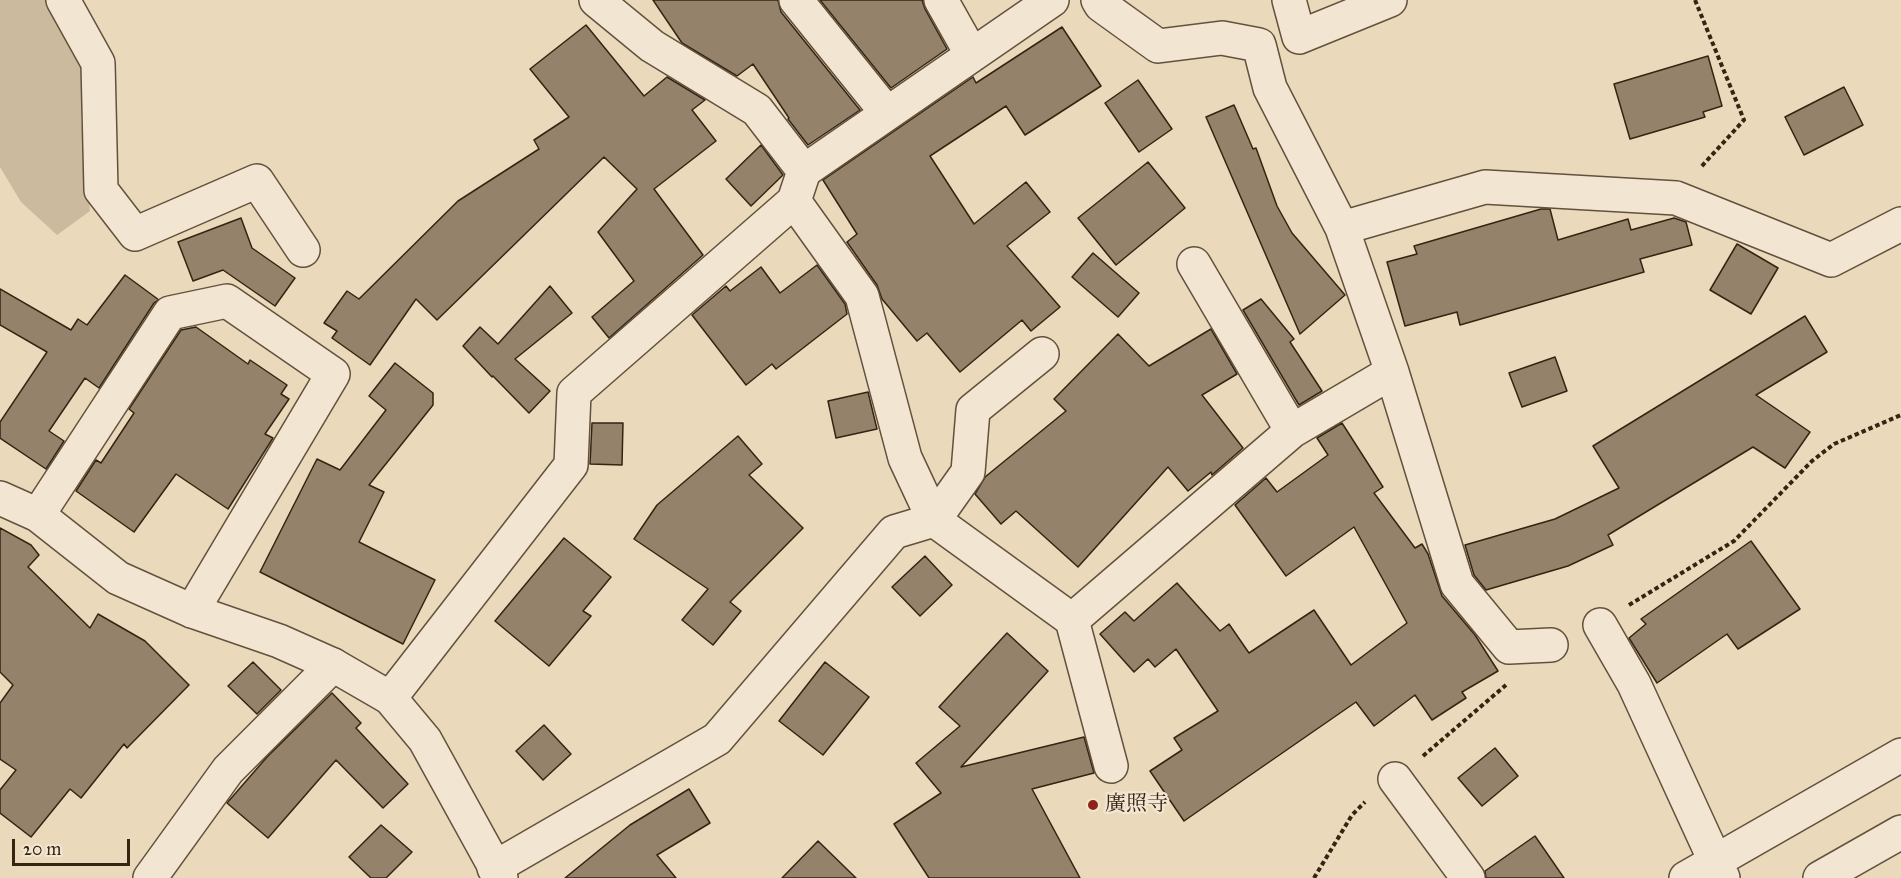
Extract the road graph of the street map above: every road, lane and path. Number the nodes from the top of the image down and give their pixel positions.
1 (63, 0) edge
2 (596, 0) edge
3 (796, 0) edge
4 (941, 0) edge
5 (1052, 0) edge
6 (1098, 0) edge
7 (1289, 0) edge
8 (1390, 0) edge
9 (1695, 0) edge
10 (1299, 37) junction
11 (1259, 45) junction
12 (972, 55) junction
13 (887, 113) junction
14 (1699, 170) dead end
15 (804, 171) junction
16 (794, 201) junction
17 (1901, 224) edge
18 (1342, 228) junction
19 (303, 250) dead end
20 (1194, 264) dead end
21 (1041, 354) dead end
22 (1392, 372) junction
23 (1292, 431) junction
24 (0, 498) edge
25 (38, 515) junction
26 (934, 520) junction
27 (192, 611) junction
28 (1072, 620) junction
29 (1600, 625) dead end
30 (1551, 645) dead end
31 (333, 664) junction
32 (390, 699) junction
33 (1901, 755) edge
34 (1111, 766) dead end
35 (1395, 779) dead end
36 (1901, 832) edge
37 (1719, 870) edge
38 (497, 873) edge
39 (150, 878) edge
40 (1468, 878) edge
41 (1686, 878) edge
42 (1820, 878) edge

1 - 19 street
2 - 15 street
3 - 13 street
4 - 12 street
5 - 12 street
6 - 11 street
7 - 10 street
8 - 10 street
9 - 14 path
10 - 11 street
11 - 18 street
12 - 13 street
13 - 15 street
15 - 16 street
16 - 26 street
16 - 32 street
17 - 18 street
18 - 22 street
20 - 23 street
21 - 26 street
22 - 23 street
22 - 30 street
23 - 28 street
24 - 25 street
25 - 27 street
25 - 27 street
26 - 28 street
26 - 38 street
27 - 31 street
28 - 34 street
29 - 37 street
31 - 32 street
31 - 39 street
32 - 38 street
33 - 37 street
35 - 40 street
36 - 42 street
37 - 41 street

